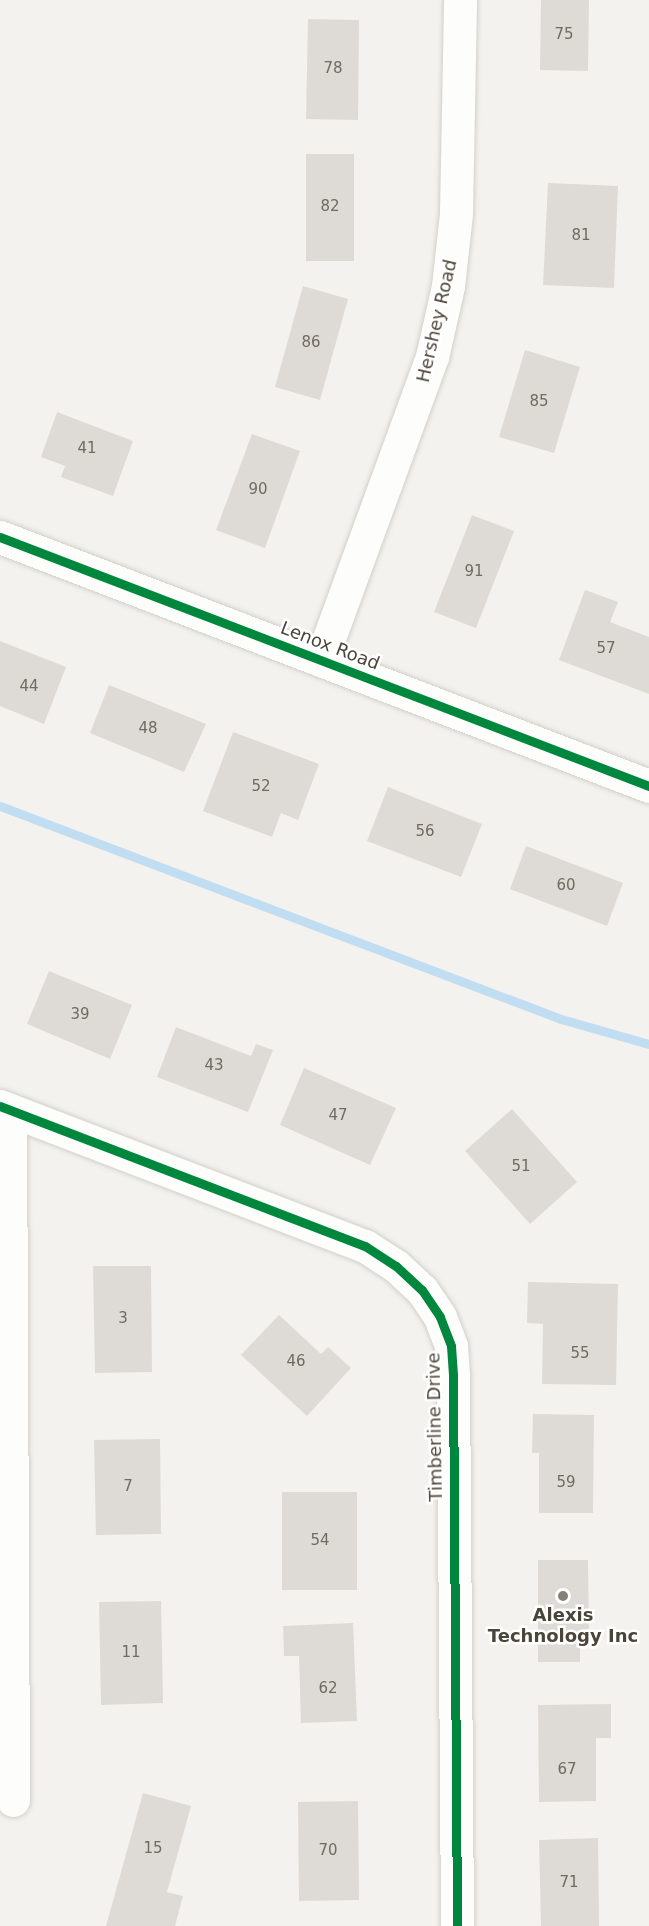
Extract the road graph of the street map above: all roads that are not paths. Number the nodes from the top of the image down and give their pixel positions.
1 (460, 0) edge
2 (0, 537) edge
3 (321, 660) junction
4 (649, 786) edge
5 (5, 1108) edge
6 (13, 1800) dead end
7 (457, 1926) edge

1 - 3 street, Hershey Road
2 - 3 street, Lenox Road
3 - 4 street, Lenox Road
5 - 6 street
5 - 7 street, Timberline Drive

